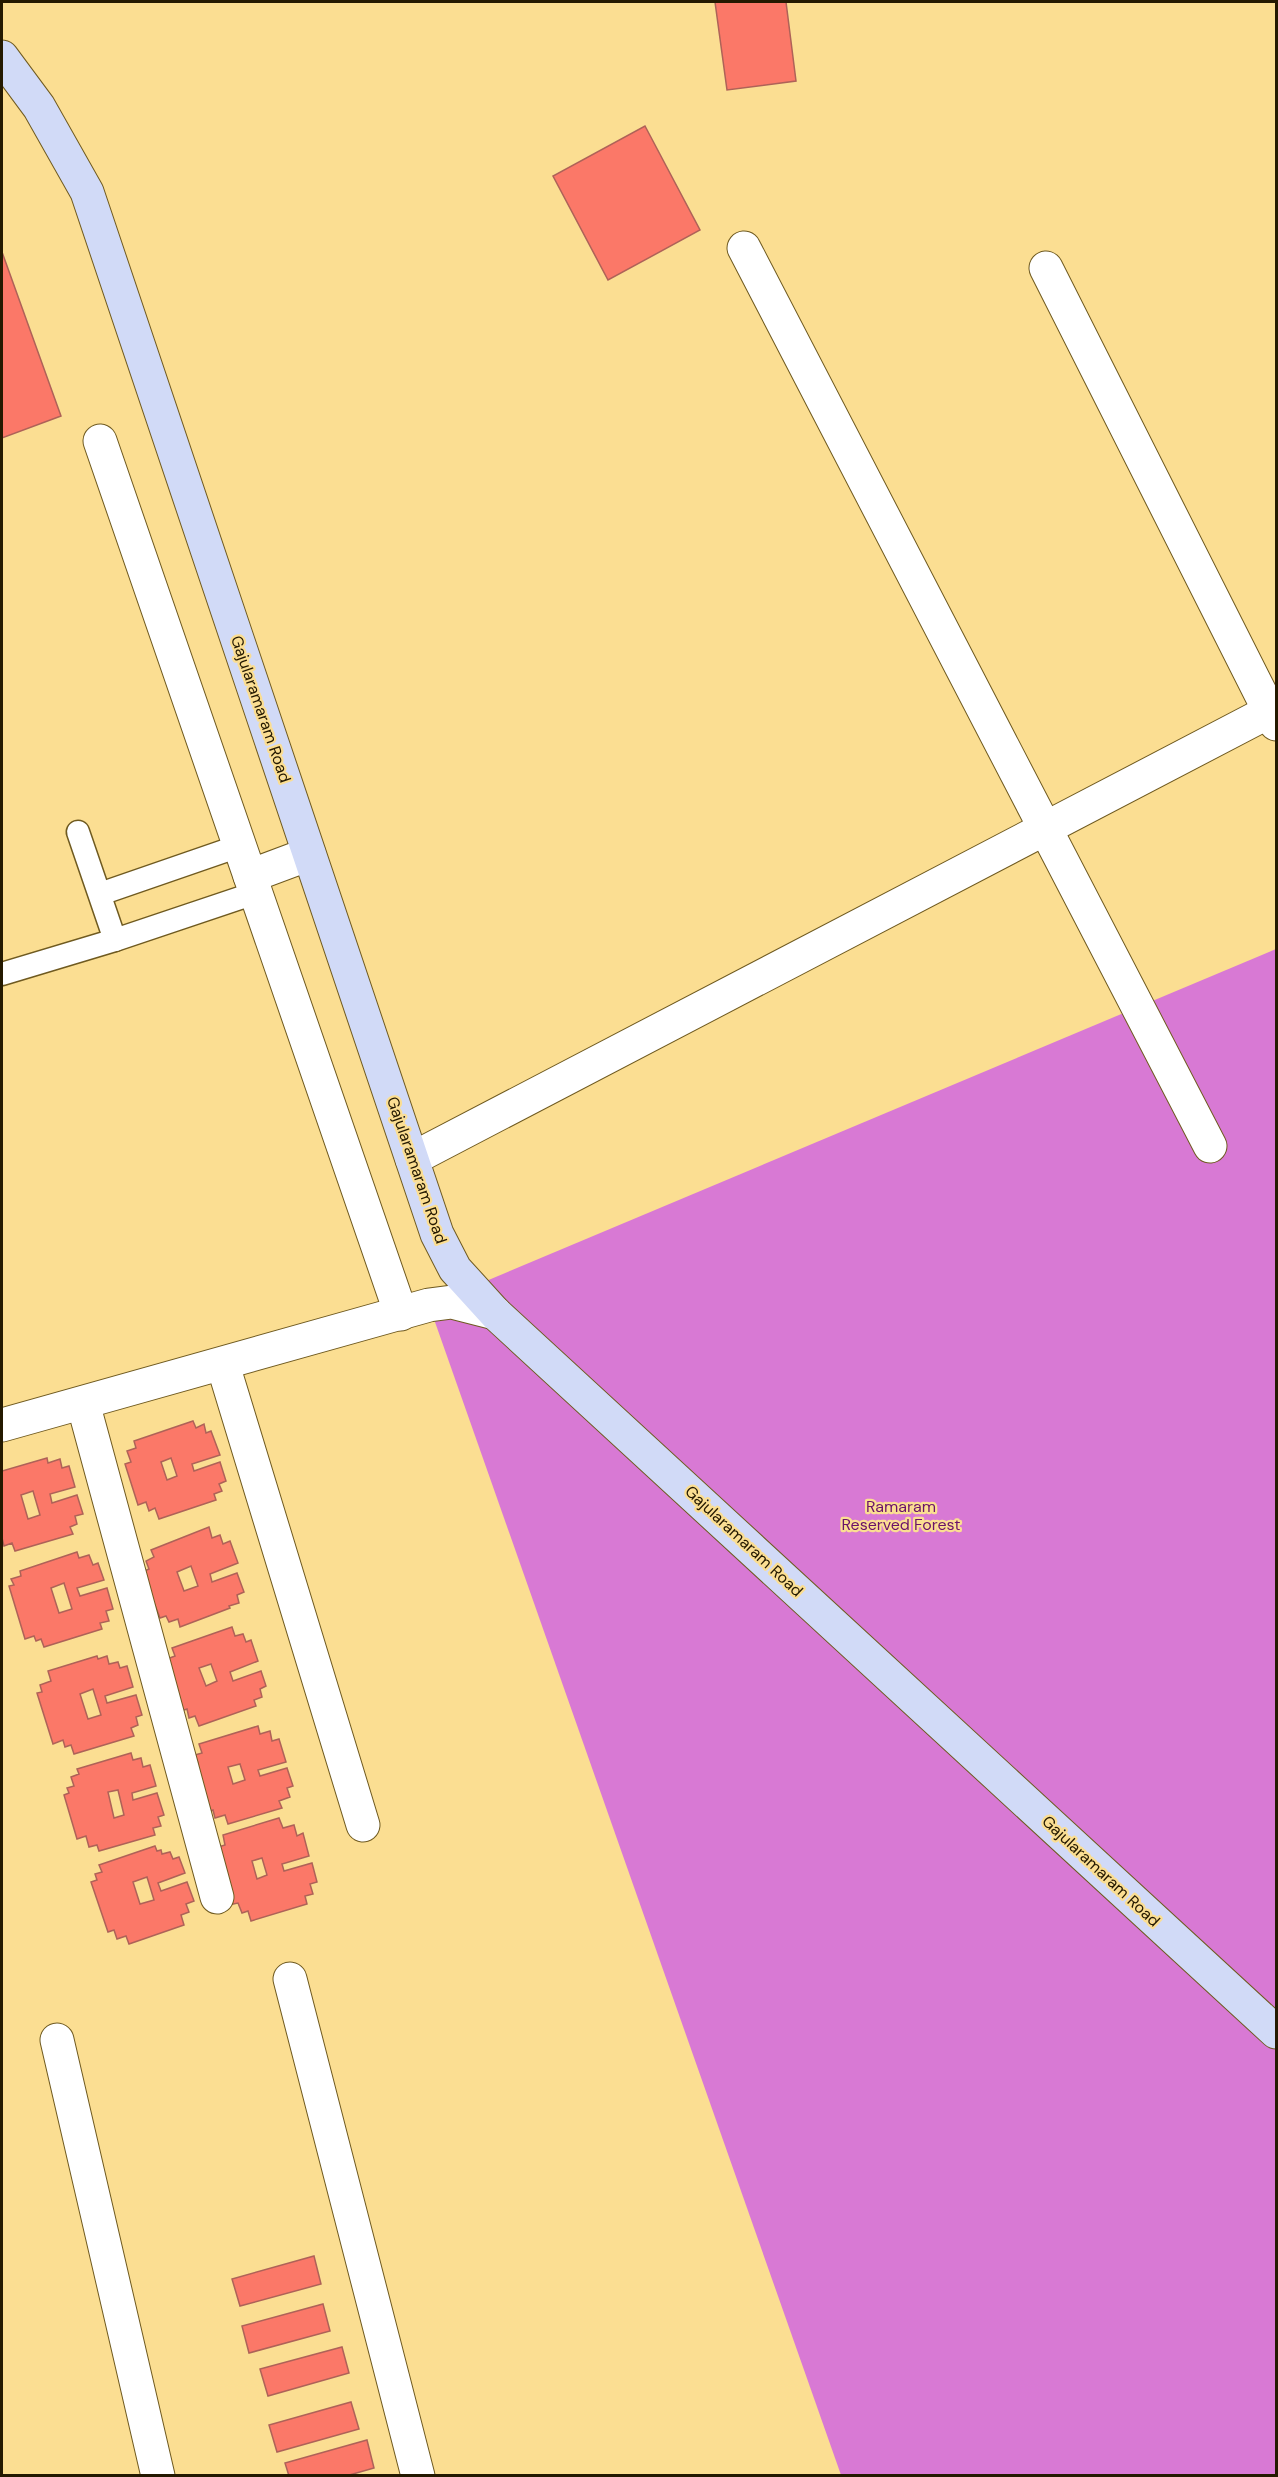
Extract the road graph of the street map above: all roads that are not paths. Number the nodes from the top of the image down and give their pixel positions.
1 (2, 57) edge
2 (744, 248) dead end
3 (1046, 268) dead end
4 (100, 441) dead end
5 (1274, 714) edge
6 (1046, 828) junction
7 (78, 832) dead end
8 (239, 846) junction
9 (309, 854) junction
10 (253, 885) junction
11 (100, 894) junction
12 (115, 940) junction
13 (2, 974) edge
14 (1210, 1146) dead end
15 (412, 1159) junction
16 (495, 1312) junction
17 (401, 1314) junction
18 (223, 1365) junction
19 (83, 1403) junction
20 (2, 1425) edge
21 (363, 1825) dead end
22 (217, 1897) dead end
23 (290, 1979) dead end
24 (1276, 2032) edge
25 (57, 2040) dead end
26 (158, 2475) edge
27 (418, 2475) edge

1 - 9 main road, Gajularamaram Road
2 - 6 street
3 - 5 street
4 - 8 street
5 - 6 street
6 - 14 street
6 - 15 street
7 - 11 lane
8 - 10 street
8 - 11 lane
9 - 10 street
9 - 15 main road, Gajularamaram Road
10 - 12 lane
10 - 17 street
11 - 12 lane
12 - 13 lane
15 - 16 main road, Gajularamaram Road
16 - 17 street
16 - 24 main road, Gajularamaram Road
17 - 18 street
18 - 19 street
18 - 21 street
19 - 20 street
19 - 22 street
23 - 27 street
25 - 26 street

